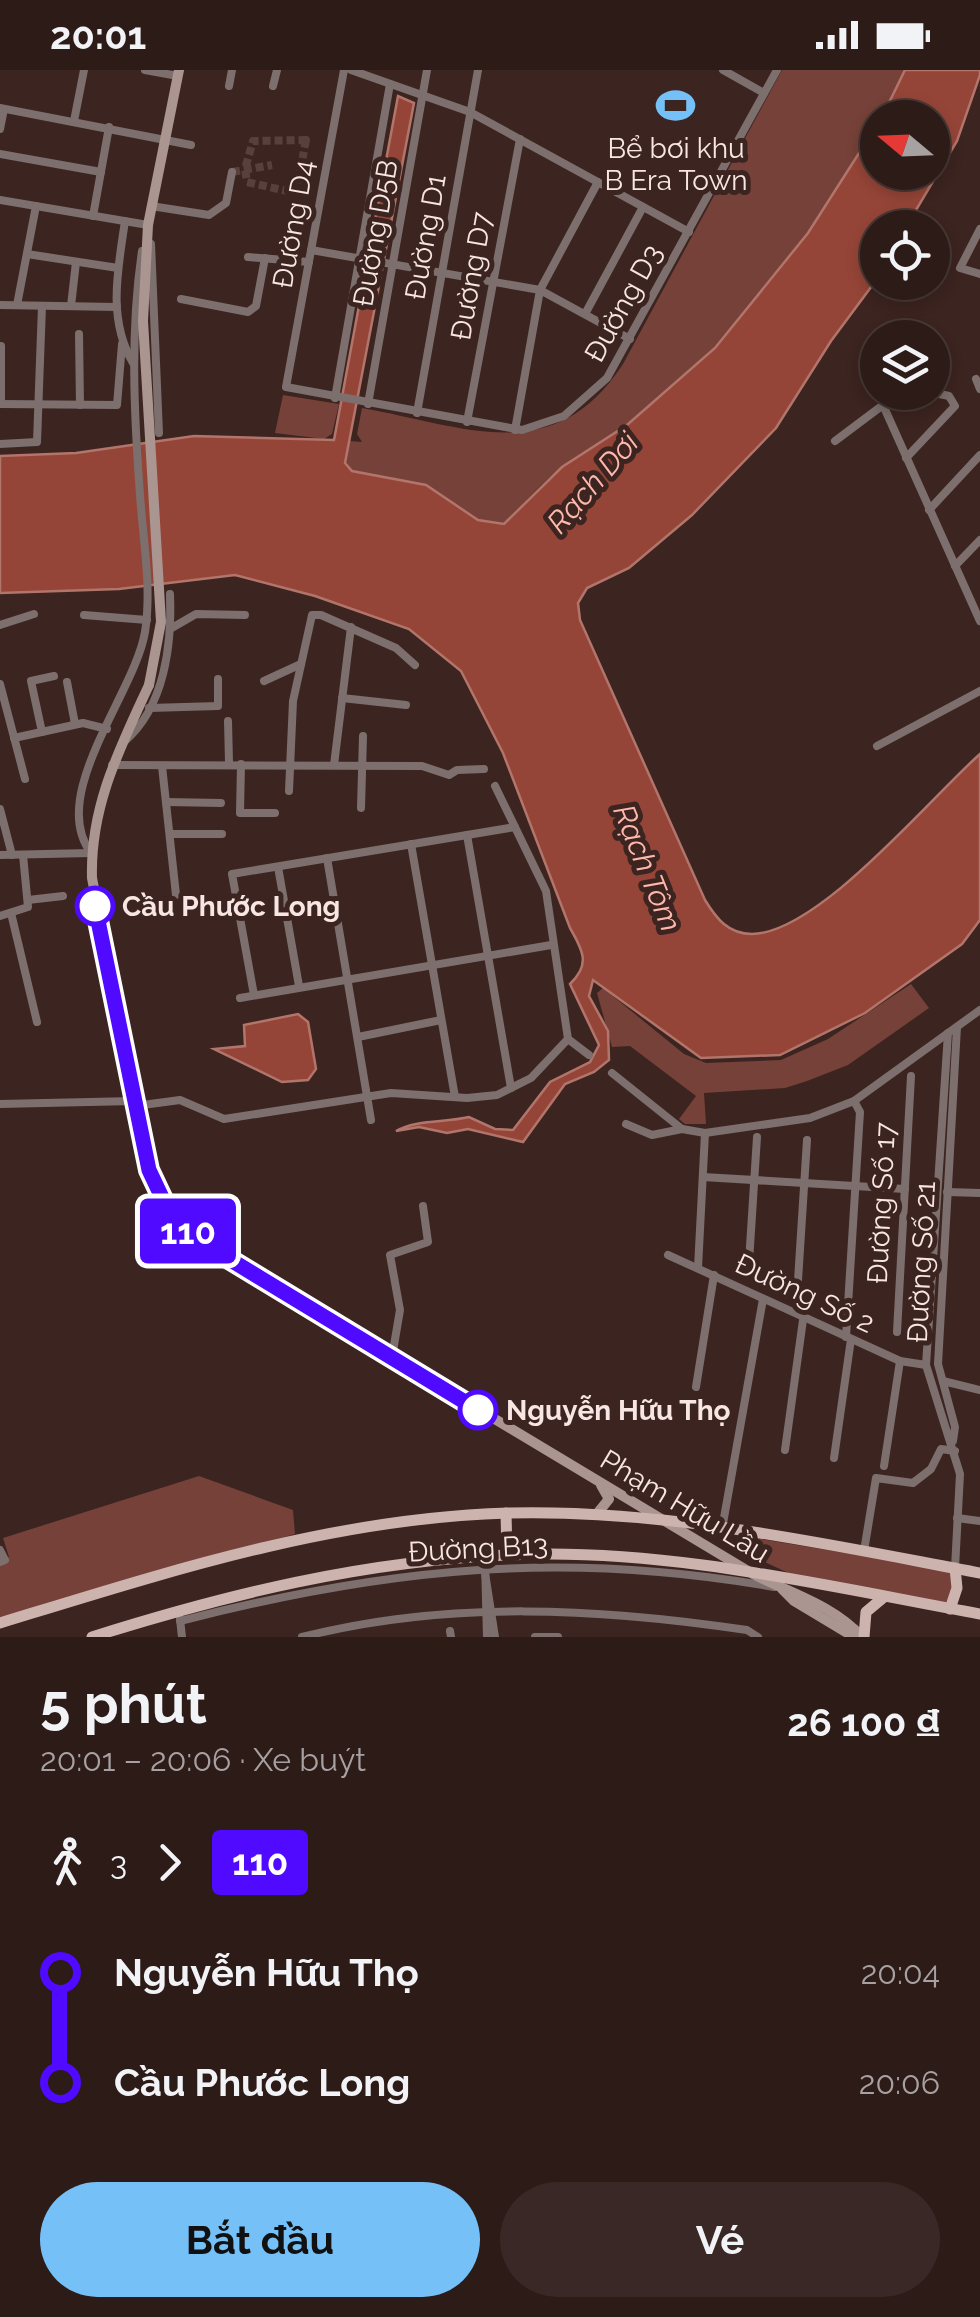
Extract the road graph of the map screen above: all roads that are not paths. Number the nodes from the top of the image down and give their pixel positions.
1 (84, 70) edge
2 (145, 70) edge
3 (232, 70) edge
4 (277, 70) edge
5 (348, 70) edge
6 (427, 70) edge
7 (478, 70) edge
8 (723, 70) edge
9 (777, 70) edge
10 (178, 73) edge
11 (390, 84) junction
12 (229, 86) dead end
13 (274, 86) dead end
14 (764, 94) junction
15 (423, 96) junction
16 (2, 109) edge
17 (470, 112) junction
18 (74, 121) junction
19 (109, 127) junction
20 (0, 129) edge
21 (165, 138) junction
22 (520, 139) junction
23 (190, 145) dead end
24 (0, 154) edge
25 (101, 172) junction
26 (232, 172) tunnel mouth
27 (598, 182) junction
28 (0, 200) edge
29 (36, 206) junction
30 (151, 206) junction
31 (643, 207) junction
32 (93, 216) junction
33 (125, 221) junction
34 (148, 225) junction
35 (980, 229) edge
36 (688, 232) junction
37 (311, 250) junction
38 (26, 254) junction
39 (248, 257) dead end
40 (265, 258) junction
41 (364, 258) junction
42 (76, 262) junction
43 (309, 262) junction
44 (390, 263) junction
45 (118, 268) junction
46 (442, 272) junction
47 (980, 274) edge
48 (493, 282) junction
49 (540, 290) junction
50 (182, 299) dead end
51 (0, 305) edge
52 (17, 305) junction
53 (42, 306) junction
54 (71, 306) junction
55 (117, 306) junction
56 (585, 314) junction
57 (80, 334) dead end
58 (630, 340) junction
59 (122, 344) junction
60 (1, 346) edge
61 (134, 364) junction
62 (976, 379) dead end
63 (980, 389) edge
64 (338, 398) junction
65 (950, 398) edge
66 (157, 400) junction
67 (364, 403) junction
68 (0, 404) edge
69 (134, 404) junction
70 (41, 405) junction
71 (80, 405) junction
72 (876, 410) edge
73 (885, 410) edge
74 (417, 412) junction
75 (467, 422) junction
76 (515, 430) junction
77 (159, 432) dead end
78 (835, 441) dead end
79 (0, 444) edge
80 (980, 455) edge
81 (906, 458) junction
82 (930, 510) junction
83 (980, 540) edge
84 (955, 566) junction
85 (170, 594) dead end
86 (34, 614) dead end
87 (84, 615) dead end
88 (245, 615) dead end
89 (148, 616) junction
90 (980, 622) edge
91 (0, 625) edge
92 (351, 627) junction
93 (170, 629) junction
94 (142, 650) junction
95 (301, 664) junction
96 (415, 665) dead end
97 (54, 676) dead end
98 (218, 678) dead end
99 (264, 681) dead end
100 (67, 682) dead end
101 (0, 684) edge
102 (980, 692) edge
103 (342, 698) junction
104 (406, 705) dead end
105 (149, 708) junction
106 (228, 721) dead end
107 (75, 724) junction
108 (106, 729) junction
109 (42, 732) junction
110 (363, 736) dead end
111 (14, 738) junction
112 (122, 744) junction
113 (877, 746) dead end
114 (229, 764) junction
115 (241, 764) junction
116 (112, 765) junction
117 (289, 765) junction
118 (334, 765) junction
119 (360, 765) junction
120 (162, 766) junction
121 (484, 769) dead end
122 (26, 779) dead end
123 (495, 786) dead end
124 (288, 792) dead end
125 (167, 802) junction
126 (221, 803) dead end
127 (362, 808) dead end
128 (0, 809) edge
129 (274, 813) dead end
130 (515, 827) junction
131 (170, 834) junction
132 (222, 834) dead end
133 (468, 835) junction
134 (411, 844) junction
135 (92, 853) junction
136 (0, 854) edge
137 (12, 855) junction
138 (24, 856) junction
139 (327, 858) junction
140 (278, 867) junction
141 (176, 895) dead end
142 (62, 896) dead end
143 (28, 900) junction
144 (11, 913) junction
145 (0, 916) edge
146 (552, 945) junction
147 (488, 956) junction
148 (432, 965) junction
149 (348, 980) junction
150 (299, 986) junction
151 (254, 995) junction
152 (240, 998) dead end
153 (980, 1010) edge
154 (441, 1020) junction
155 (38, 1022) dead end
156 (957, 1027) junction
157 (948, 1033) junction
158 (358, 1037) junction
159 (568, 1039) junction
160 (588, 1055) dead end
161 (612, 1073) dead end
162 (911, 1076) dead end
163 (511, 1088) junction
164 (368, 1096) junction
165 (455, 1097) junction
166 (854, 1101) junction
167 (0, 1104) edge
168 (135, 1104) junction
169 (372, 1120) dead end
170 (626, 1124) dead end
171 (682, 1129) junction
172 (705, 1134) junction
173 (758, 1137) dead end
174 (807, 1140) dead end
175 (703, 1177) junction
176 (754, 1180) junction
177 (804, 1183) junction
178 (856, 1186) junction
179 (905, 1188) junction
180 (947, 1192) junction
181 (980, 1193) edge
182 (422, 1206) dead end
183 (668, 1255) dead end
184 (749, 1262) dead end
185 (698, 1268) junction
186 (714, 1276) junction
187 (797, 1296) dead end
188 (763, 1299) junction
189 (803, 1320) junction
190 (896, 1332) dead end
191 (848, 1338) junction
192 (392, 1357) junction
193 (900, 1361) junction
194 (926, 1364) junction
195 (942, 1381) junction
196 (696, 1387) dead end
197 (980, 1390) edge
198 (954, 1446) junction
199 (785, 1450) dead end
200 (834, 1458) dead end
201 (884, 1466) dead end
202 (597, 1480) junction
203 (506, 1513) junction
204 (596, 1514) junction
205 (957, 1518) junction
206 (980, 1521) edge
207 (664, 1522) junction
208 (722, 1529) junction
209 (0, 1550) edge
210 (864, 1551) junction
211 (507, 1554) junction
212 (0, 1562) edge
213 (485, 1565) junction
214 (955, 1568) junction
215 (980, 1573) edge
216 (753, 1574) junction
217 (781, 1588) junction
218 (884, 1597) junction
219 (950, 1609) junction
220 (489, 1613) junction
221 (980, 1614) edge
222 (180, 1615) junction
223 (0, 1623) edge
224 (92, 1637) edge
225 (182, 1637) edge
226 (302, 1637) edge
227 (487, 1637) edge
228 (495, 1637) edge
229 (534, 1637) edge
230 (558, 1637) edge
231 (758, 1637) edge
232 (860, 1637) edge

1 - 18 street
2 - 10 street
3 - 12 street
4 - 13 street
5 - 11 street
5 - 37 street, Đường D4
6 - 15 street, Đường D5B
7 - 17 street, Đường D1
8 - 14 street
9 - 14 street, Đường D3
10 - 21 main road
11 - 15 street
11 - 41 street
14 - 36 street, Đường D3
15 - 17 street
15 - 44 street, Đường D5B
16 - 18 street
16 - 20 street
17 - 22 street
17 - 46 street, Đường D1
18 - 19 street
19 - 21 street
19 - 25 street
21 - 23 street
21 - 30 main road
22 - 27 street
22 - 48 street, Đường D7
24 - 25 street
25 - 32 street
26 - 30 street
27 - 31 street
27 - 49 street
28 - 29 street
29 - 32 street
29 - 38 street
30 - 34 main road
31 - 36 street
31 - 56 street
32 - 33 street
33 - 34 street
33 - 45 street
34 - 61 street
34 - 66 street
34 - 112 main road, Phạm Hữu Lầu, bridge
35 - 47 street
36 - 58 street, Đường D3
37 - 41 street
37 - 43 street, Đường D4
38 - 42 street
38 - 52 street
39 - 40 street
40 - 43 street
40 - 50 street
41 - 44 street
41 - 64 street
42 - 45 street
42 - 54 street
43 - 64 street, Đường D4
44 - 46 street
44 - 67 street, Đường D5B
45 - 55 street
46 - 48 street
46 - 74 street, Đường D1
48 - 49 street
48 - 75 street, Đường D7
49 - 56 street
49 - 76 street
51 - 52 street
52 - 53 street
53 - 54 street
53 - 70 street
54 - 55 street
55 - 59 street
56 - 58 street
57 - 71 street
58 - 76 street, Đường D3
59 - 61 street
59 - 71 street
60 - 68 street
61 - 69 street
62 - 63 street
64 - 67 street, Đường D3
65 - 81 street
66 - 69 street
66 - 77 street
67 - 74 street, Đường D3
68 - 70 street
69 - 89 street
70 - 71 street
70 - 79 street
72 - 78 street
73 - 81 street
74 - 75 street, Đường D3
75 - 76 street, Đường D3
80 - 82 street
81 - 82 street
82 - 84 street
83 - 84 street
84 - 90 street
85 - 93 street, Phạm Hữu Lầu
86 - 91 street
87 - 89 street
88 - 93 street
89 - 94 street, Phạm Hữu Lầu
92 - 95 street
92 - 96 street
92 - 103 street
93 - 94 street
93 - 105 street, Phạm Hữu Lầu
94 - 108 street, Phạm Hữu Lầu
95 - 99 street
95 - 117 street
97 - 109 street
98 - 105 street
100 - 107 street
101 - 111 street
102 - 113 street
103 - 104 street
103 - 118 street
105 - 112 street, Phạm Hữu Lầu
106 - 114 street
107 - 108 street
107 - 109 street
108 - 135 street, Phạm Hữu Lầu
109 - 111 street
110 - 119 street
111 - 122 street
112 - 116 main road, Phạm Hữu Lầu
114 - 115 street
114 - 120 street
115 - 117 street
115 - 129 street
116 - 120 street
116 - 135 main road, Phạm Hữu Lầu
117 - 118 street
117 - 124 street
118 - 119 street
119 - 121 street
119 - 127 street
120 - 125 street
123 - 130 street
125 - 126 street
125 - 131 street
128 - 137 street
130 - 133 street
130 - 146 street
131 - 132 street
131 - 141 street
133 - 134 street
133 - 147 street
134 - 139 street
134 - 148 street
135 - 138 street
135 - 168 main road, Phạm Hữu Lầu
136 - 137 street
137 - 138 street
138 - 143 street
139 - 140 street
139 - 149 street
140 - 150 street
140 - 151 street
142 - 143 street
143 - 144 street
144 - 145 street
144 - 155 street
146 - 147 street
146 - 159 street
147 - 148 street
147 - 163 street
148 - 149 street
148 - 154 street
149 - 150 street
149 - 158 street
150 - 151 street
151 - 152 street
153 - 156 street
154 - 158 street
154 - 165 street
156 - 157 street
156 - 180 street, Đường Số 21
157 - 166 street
157 - 194 street, Đường Số 21
158 - 164 street
159 - 160 street
159 - 163 street
161 - 171 street
162 - 179 street, Đường Số 17
163 - 165 street
164 - 165 street
164 - 168 street
164 - 169 street
166 - 172 street
166 - 178 street
167 - 168 street
168 - 192 main road, Phạm Hữu Lầu
170 - 171 street
171 - 172 street
172 - 175 street
173 - 176 street
174 - 177 street
175 - 176 street
175 - 185 street
176 - 177 street
176 - 184 street
177 - 178 street
177 - 187 street
178 - 179 street
178 - 191 street
179 - 190 street, Đường Số 17
180 - 181 street
180 - 195 street, Đường Số 21
182 - 192 street
183 - 185 street, Đường Số 2
185 - 186 street, Đường Số 2
186 - 188 street, Đường Số 2
186 - 196 street
188 - 189 street, Đường Số 2
188 - 208 street
189 - 191 street, Đường Số 2
189 - 199 street
191 - 193 street, Đường Số 2
191 - 200 street
192 - 202 main road, Phạm Hữu Lầu
193 - 194 street, Đường Số 2
193 - 201 street
194 - 198 street, Đường Số 21
195 - 197 street
195 - 198 street, Đường Số 21
198 - 205 street
198 - 210 street
202 - 204 main road
202 - 207 main road, Phạm Hữu Lầu
203 - 204 main road
203 - 211 main road
203 - 223 main road
204 - 207 main road
205 - 206 street
205 - 214 street
207 - 208 main road
207 - 216 main road, Phạm Hữu Lầu
208 - 210 main road
209 - 212 street
210 - 214 main road
211 - 213 main road
211 - 216 main road
213 - 217 street, Đường B13
213 - 220 street
213 - 222 main road
214 - 215 main road
214 - 219 main road
216 - 217 main road, Phạm Hữu Lầu
216 - 218 main road
217 - 232 main road, Phạm Hữu Lầu
218 - 219 main road
218 - 232 main road
219 - 221 main road
220 - 226 street
220 - 227 street
220 - 228 street
220 - 231 street
222 - 224 main road
222 - 225 street
229 - 230 street

